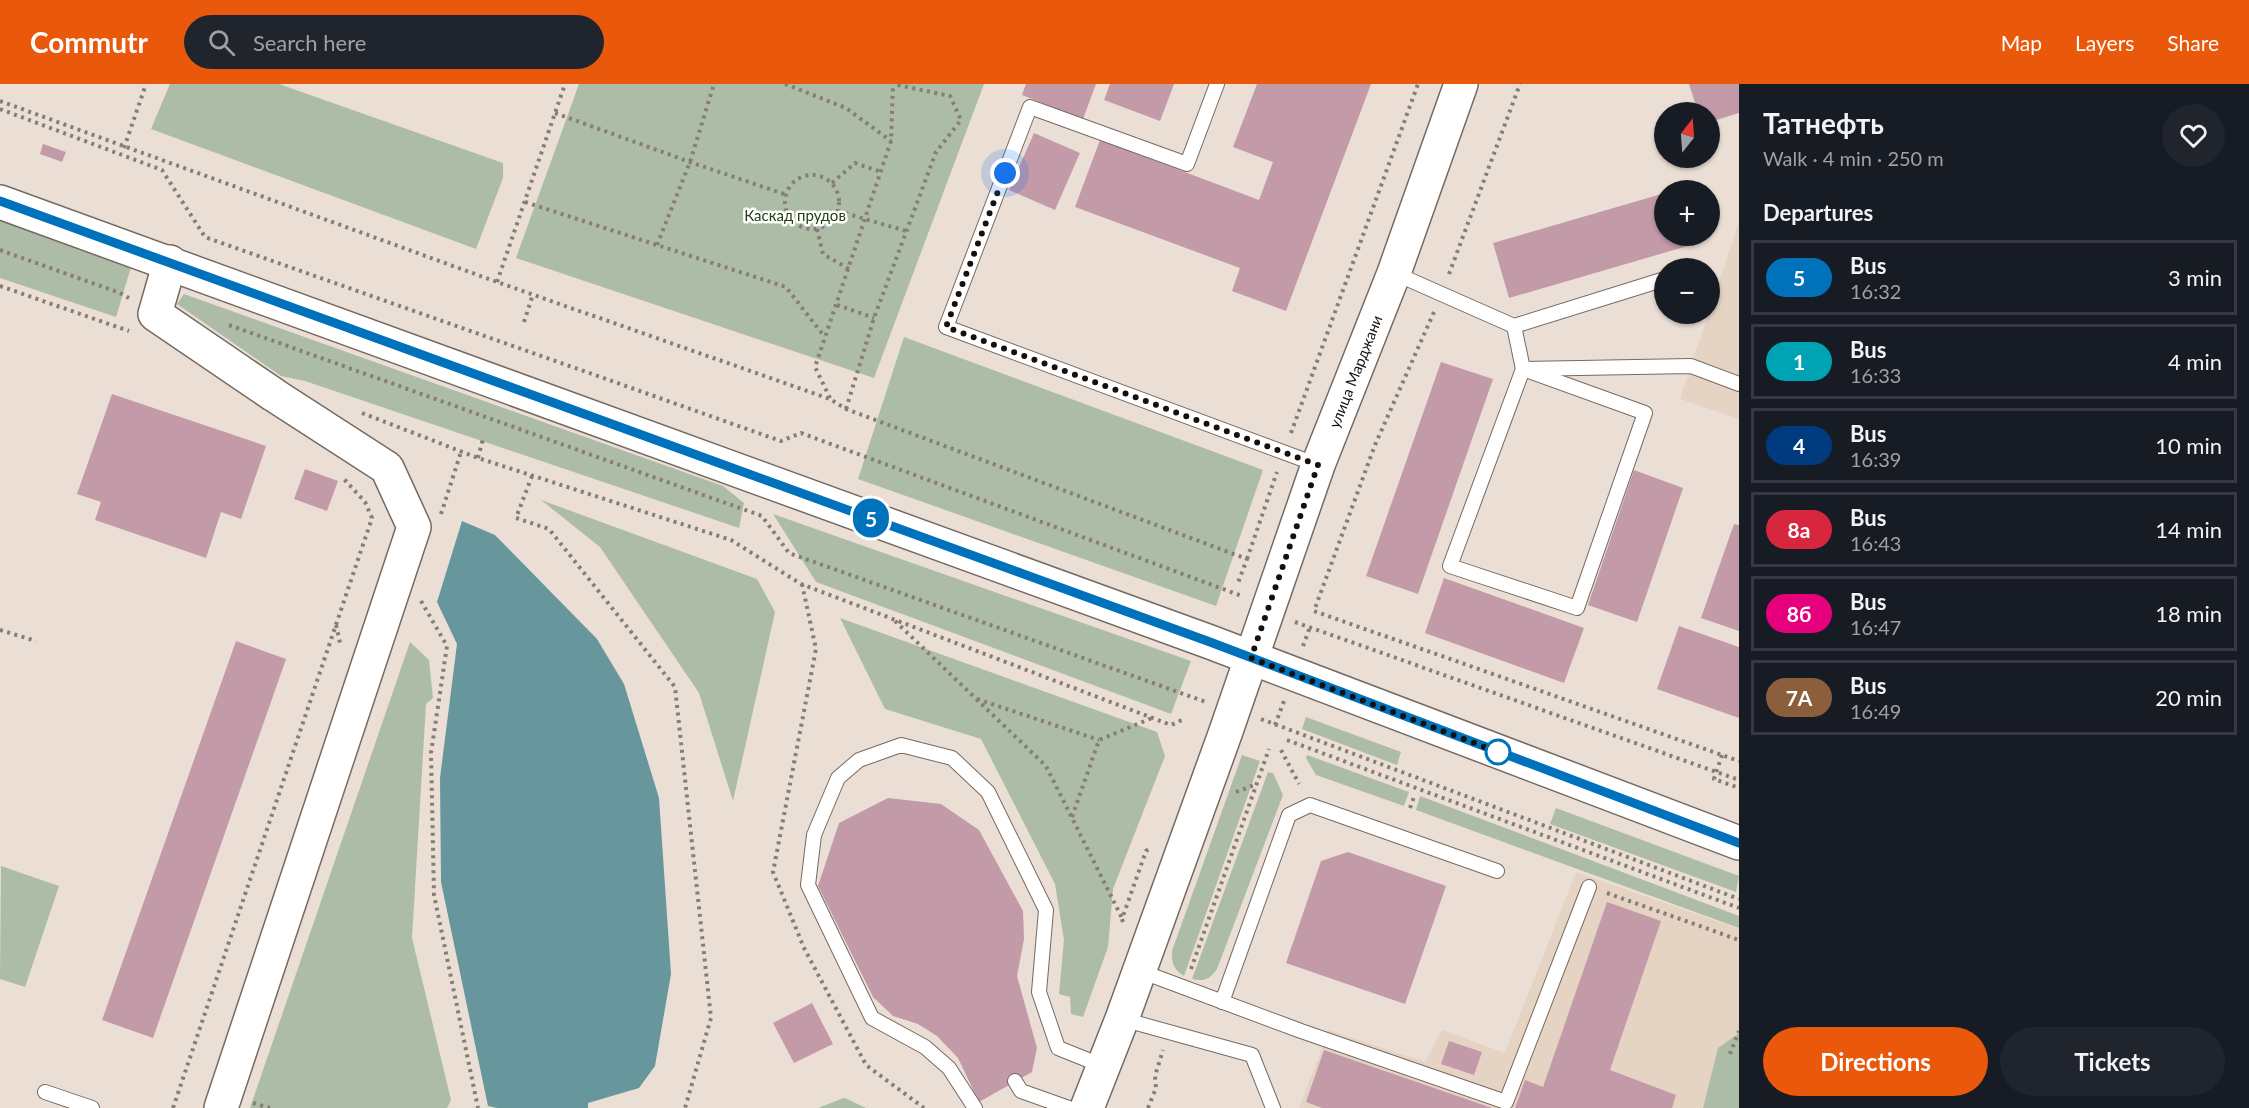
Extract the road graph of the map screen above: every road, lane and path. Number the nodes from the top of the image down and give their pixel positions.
1 (146, 84) edge
2 (566, 84) edge
3 (714, 84) edge
4 (784, 84) edge
5 (892, 84) edge
6 (1217, 84) edge
7 (1418, 84) edge
8 (1461, 84) edge
9 (1520, 84) edge
10 (0, 101) edge
11 (0, 109) edge
12 (555, 113) junction
13 (891, 141) junction
14 (124, 148) junction
15 (690, 162) junction
16 (881, 171) junction
17 (832, 183) junction
18 (784, 194) junction
19 (0, 202) edge
20 (525, 202) junction
21 (838, 211) junction
22 (866, 220) junction
23 (817, 229) junction
24 (906, 231) junction
25 (657, 245) junction
26 (0, 250) edge
27 (170, 262) junction
28 (849, 269) junction
29 (1394, 273) junction
30 (497, 282) junction
31 (1654, 282) edge
32 (0, 286) edge
33 (533, 294) junction
34 (1441, 295) junction
35 (837, 305) junction
36 (874, 318) junction
37 (524, 322) dead end
38 (144, 323) junction
39 (223, 323) dead end
40 (1514, 326) junction
41 (824, 336) junction
42 (1523, 369) junction
43 (1739, 384) edge
44 (830, 399) junction
45 (846, 409) junction
46 (361, 412) dead end
47 (483, 439) dead end
48 (460, 452) junction
49 (1284, 452) junction
50 (478, 458) junction
51 (1318, 465) junction
52 (338, 474) dead end
53 (532, 476) junction
54 (440, 517) dead end
55 (1247, 559) junction
56 (1238, 583) dead end
57 (416, 593) dead end
58 (1242, 596) dead end
59 (894, 619) junction
60 (1310, 627) dead end
61 (0, 630) edge
62 (36, 641) dead end
63 (1251, 658) junction
64 (975, 698) junction
65 (1206, 702) dead end
66 (1152, 718) junction
67 (1184, 719) dead end
68 (1260, 719) dead end
69 (1099, 740) junction
70 (1287, 740) dead end
71 (1269, 749) dead end
72 (1281, 750) dead end
73 (1722, 755) junction
74 (1739, 761) edge
75 (1716, 772) junction
76 (1739, 780) edge
77 (1257, 784) junction
78 (1299, 784) dead end
79 (1739, 788) edge
80 (1231, 794) dead end
81 (1414, 794) dead end
82 (1410, 808) dead end
83 (1072, 818) junction
84 (1739, 843) edge
85 (1497, 871) dead end
86 (1589, 887) joint
87 (1739, 898) edge
88 (1739, 908) edge
89 (1122, 919) dead end
90 (1739, 940) edge
91 (1139, 971) junction
92 (1185, 988) junction
93 (1222, 1002) junction
94 (1122, 1019) junction
95 (1739, 1030) edge
96 (1169, 1032) junction
97 (1737, 1042) edge
98 (1730, 1054) dead end
99 (1102, 1066) junction
100 (1015, 1081) dead end
101 (45, 1092) dead end
102 (93, 1108) edge
103 (173, 1108) edge
104 (221, 1108) edge
105 (478, 1108) edge
106 (685, 1108) edge
107 (975, 1108) edge
108 (1069, 1108) edge
109 (1087, 1108) edge
110 (1148, 1108) edge
111 (1273, 1108) edge

1 - 14 path
2 - 12 path
3 - 15 path
4 - 13 path
5 - 13 path
5 - 24 path
6 - 49 lane
7 - 49 path
8 - 29 street, улица Марджани
9 - 34 path
10 - 14 path
11 - 58 path
12 - 15 path
12 - 20 path
13 - 16 path
14 - 30 path
15 - 18 path
15 - 25 path
16 - 17 path
16 - 22 path
17 - 18 path
17 - 21 path
18 - 23 path
19 - 27 street
20 - 25 path
20 - 30 path
21 - 22 path
21 - 23 path
22 - 24 path
22 - 28 path
23 - 28 path
24 - 36 path
25 - 41 path
26 - 38 path
27 - 38 street
27 - 63 street
28 - 35 path
29 - 34 lane
29 - 51 street, улица Марджани
30 - 33 path
31 - 40 lane
32 - 38 path
33 - 37 path
33 - 44 path
34 - 40 lane
34 - 73 path
35 - 36 path
35 - 41 path
36 - 45 path
38 - 104 street
39 - 65 path
40 - 42 lane
41 - 44 path
42 - 42 lane
42 - 43 lane
44 - 45 path
45 - 55 path
46 - 48 path
47 - 50 path
48 - 50 path
48 - 54 path
49 - 51 lane
49 - 55 path
50 - 53 path
51 - 63 street, улица Марджани
52 - 103 path
53 - 59 path
53 - 106 path
55 - 56 path
57 - 105 path
59 - 64 path
59 - 66 path
60 - 75 path
61 - 62 path
63 - 84 street
63 - 91 street, улица Марджани
64 - 69 path
64 - 83 path
66 - 67 path
66 - 69 path
68 - 87 path
69 - 83 path
70 - 88 path
71 - 77 path
72 - 78 path
73 - 74 path
73 - 75 path
75 - 76 path
75 - 79 path
77 - 80 path
77 - 92 path
81 - 82 path
83 - 89 path
85 - 93 lane
86 - 90 path
86 - 93 lane
91 - 92 lane
91 - 94 street, улица Марджани
92 - 93 lane
94 - 96 lane
94 - 99 street, улица Марджани
95 - 97 path
96 - 110 path
96 - 111 lane
97 - 98 path
99 - 107 lane
99 - 109 street, улица Марджани
100 - 108 lane
101 - 102 lane

